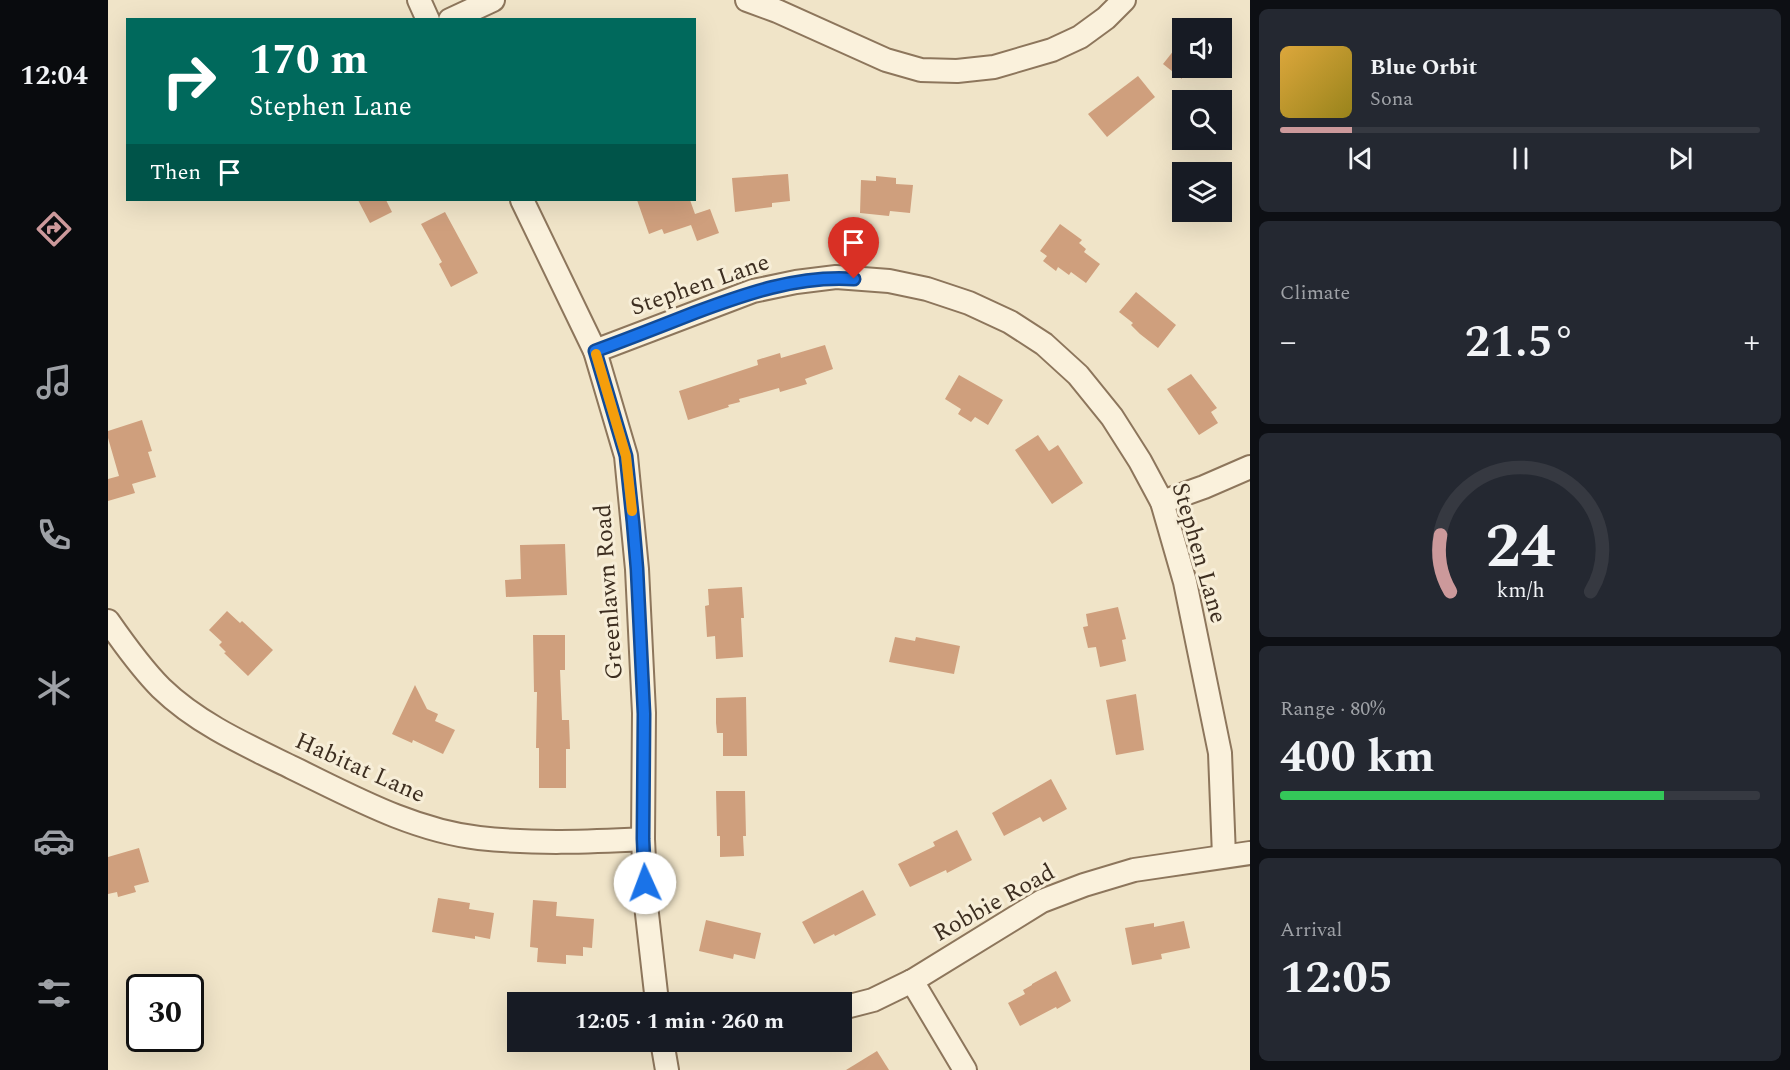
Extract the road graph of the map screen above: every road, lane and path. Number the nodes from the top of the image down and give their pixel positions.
1 (419, 0) edge
2 (493, 0) edge
3 (747, 0) edge
4 (1124, 0) edge
5 (427, 18) edge
6 (454, 18) edge
7 (522, 201) edge
8 (595, 351) junction
9 (1250, 467) edge
10 (1162, 502) junction
11 (108, 621) edge
12 (643, 839) junction
13 (1250, 853) edge
14 (1224, 856) junction
15 (912, 981) junction
16 (656, 992) edge
17 (852, 1005) edge
18 (664, 1052) edge
19 (667, 1070) edge
20 (965, 1070) edge

1 - 5 street
2 - 6 street
3 - 4 street
7 - 8 street, Greenlawn Road
8 - 10 street, Stephen Lane
8 - 12 street, Greenlawn Road
9 - 10 street
10 - 14 street, Stephen Lane
11 - 12 street, Habitat Lane
12 - 16 street, Greenlawn Road
13 - 14 street, Robbie Road
14 - 15 street, Robbie Road
15 - 17 street, Robbie Road
15 - 20 street
18 - 19 street

